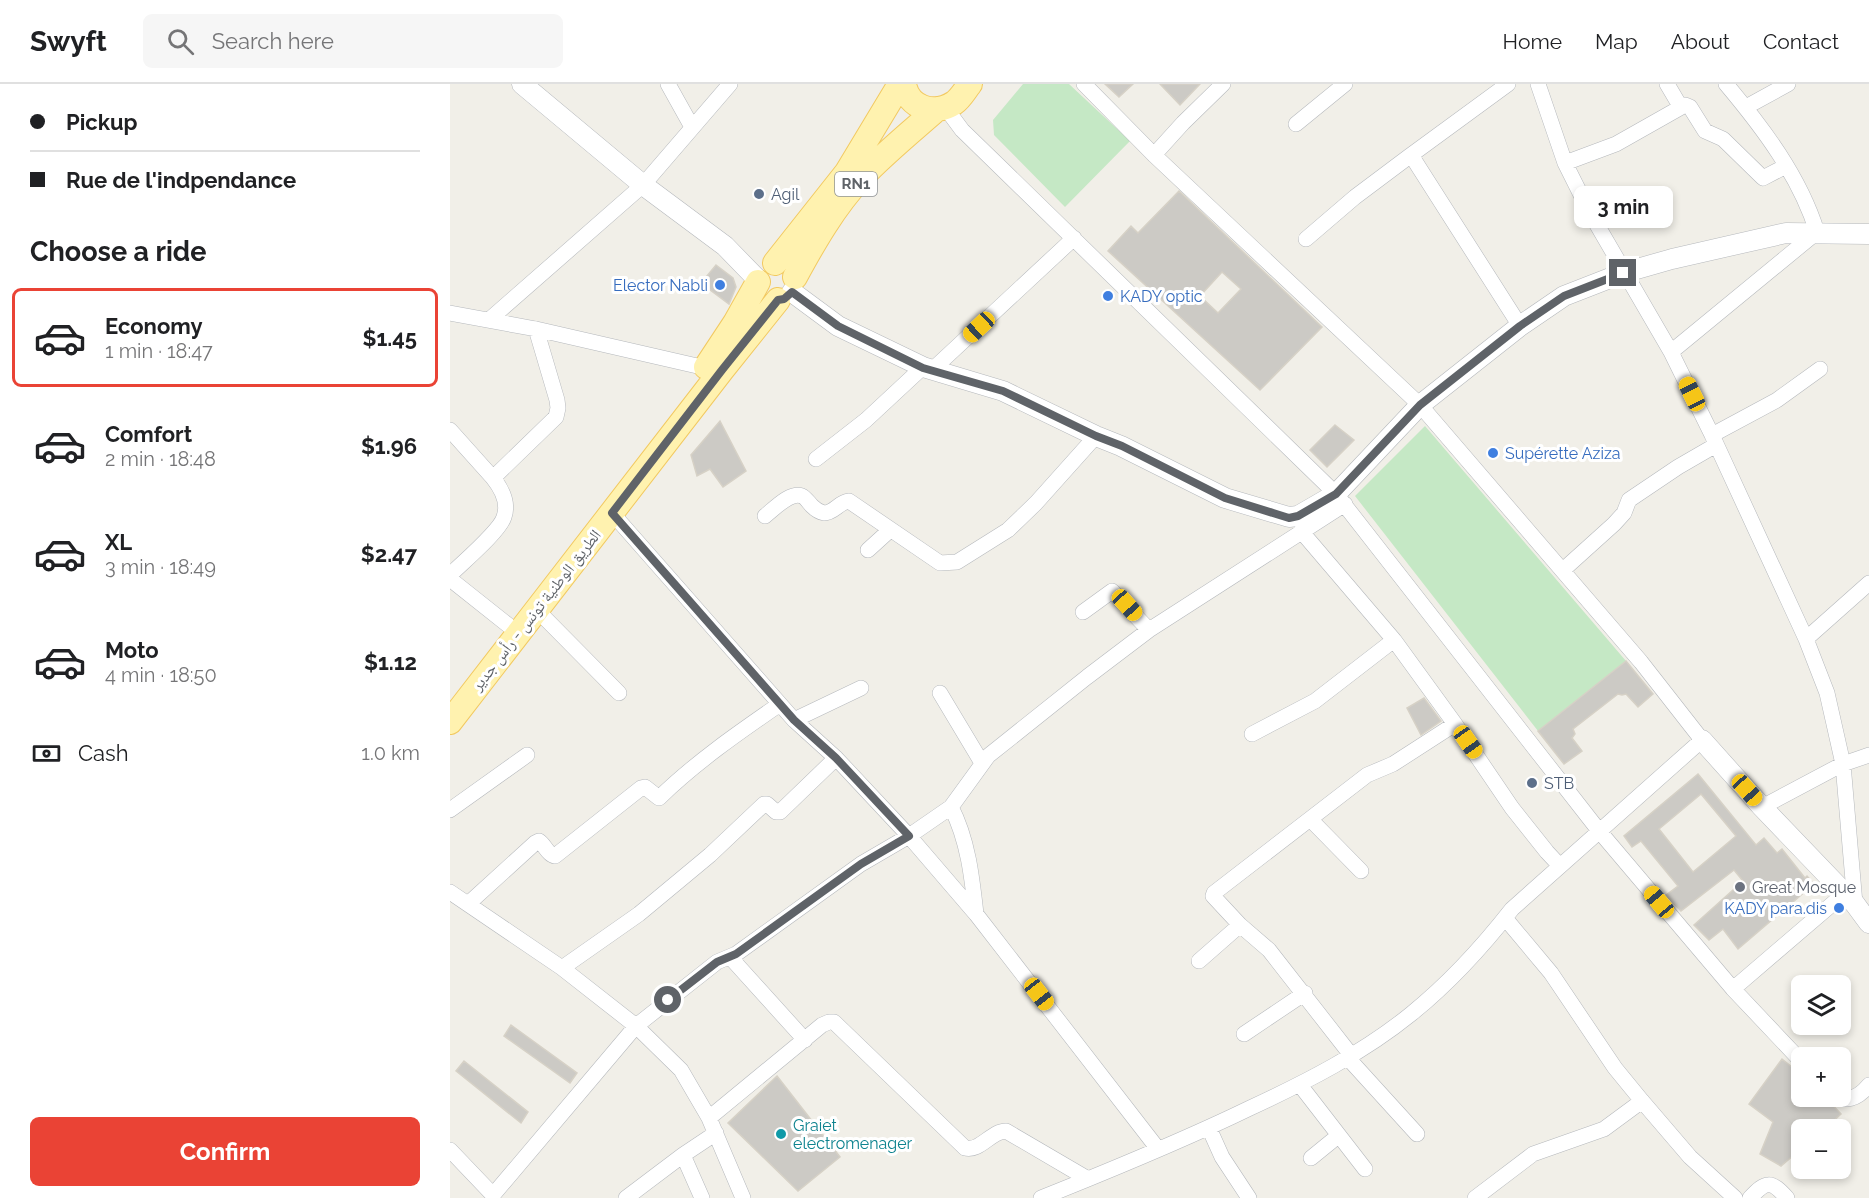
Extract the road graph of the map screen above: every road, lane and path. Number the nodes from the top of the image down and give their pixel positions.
1 (522, 84) edge
2 (668, 84) edge
3 (730, 84) edge
4 (902, 84) edge
5 (970, 84) edge
6 (1084, 84) edge
7 (1223, 84) edge
8 (1345, 84) edge
9 (1508, 84) edge
10 (1538, 84) edge
11 (1667, 84) edge
12 (1726, 84) edge
13 (1788, 84) edge
14 (1680, 106) junction
15 (1746, 107) junction
16 (941, 108) junction
17 (1296, 124) dead end
18 (692, 128) junction
19 (1154, 154) junction
20 (1411, 155) junction
21 (1565, 163) junction
22 (1786, 166) junction
23 (643, 185) junction
24 (1817, 232) junction
25 (1869, 234) edge
26 (1074, 238) junction
27 (1306, 239) dead end
28 (764, 273) junction
29 (1623, 273) junction
30 (788, 290) junction
31 (450, 313) edge
32 (489, 320) junction
33 (1520, 326) junction
34 (537, 329) junction
35 (1671, 352) junction
36 (706, 368) junction
37 (927, 369) junction
38 (1820, 369) dead end
39 (1420, 405) junction
40 (450, 430) edge
41 (1096, 436) junction
42 (1714, 440) junction
43 (816, 459) dead end
44 (493, 477) junction
45 (1341, 499) junction
46 (612, 513) junction
47 (765, 516) dead end
48 (890, 530) junction
49 (1301, 531) junction
50 (868, 550) dead end
51 (1563, 570) junction
52 (452, 571) edge
53 (1869, 583) edge
54 (536, 609) junction
55 (1083, 612) dead end
56 (508, 625) junction
57 (1149, 630) junction
58 (1806, 639) junction
59 (1394, 640) junction
60 (861, 688) dead end
61 (619, 693) dead end
62 (940, 693) dead end
63 (780, 704) junction
64 (450, 705) edge
65 (794, 720) junction
66 (450, 722) edge
67 (1455, 724) junction
68 (1252, 734) dead end
69 (1702, 740) junction
70 (527, 755) dead end
71 (1869, 755) edge
72 (836, 758) junction
73 (982, 763) junction
74 (1843, 764) junction
75 (951, 807) junction
76 (1762, 807) junction
77 (450, 810) edge
78 (1310, 819) junction
79 (1600, 832) junction
80 (909, 836) junction
81 (1560, 866) junction
82 (1361, 871) dead end
83 (450, 892) edge
84 (1850, 898) junction
85 (468, 904) junction
86 (976, 914) junction
87 (1505, 918) junction
88 (1869, 923) edge
89 (1240, 925) junction
90 (730, 957) junction
91 (1199, 961) dead end
92 (562, 968) junction
93 (1733, 989) junction
94 (1305, 993) junction
95 (636, 1026) junction
96 (1244, 1034) dead end
97 (805, 1040) junction
98 (1791, 1050) edge
99 (1349, 1056) junction
100 (1300, 1085) junction
101 (1869, 1085) edge
102 (1851, 1099) edge
103 (1642, 1101) junction
104 (709, 1118) junction
105 (1209, 1128) junction
106 (716, 1133) junction
107 (1416, 1134) dead end
108 (1338, 1136) junction
109 (1158, 1149) junction
110 (450, 1150) edge
111 (683, 1155) junction
112 (1311, 1158) dead end
113 (1365, 1169) dead end
114 (1088, 1179) junction
115 (494, 1197) edge
116 (626, 1198) edge
117 (702, 1198) edge
118 (743, 1198) edge
119 (1041, 1198) edge
120 (1249, 1198) edge
121 (1475, 1198) edge
122 (1735, 1198) edge
123 (1750, 1198) edge
124 (1787, 1198) edge

1 - 23 street
2 - 18 street
3 - 18 street
4 - 16 main road, RN1
4 - 28 main road, الطريق الوطنية تونس - رأس جدير / RN1
5 - 16 main road, RN1
6 - 19 street
7 - 19 street
8 - 17 street
9 - 20 street
10 - 21 street
11 - 14 street
12 - 15 street
13 - 15 street
14 - 21 street
14 - 22 street
15 - 22 street
16 - 26 street
16 - 30 main road, الطريق الوطنية تونس - رأس جدير / RN1
18 - 23 street
19 - 39 street
20 - 27 street
20 - 33 street
21 - 29 street
22 - 24 street
23 - 28 street
23 - 32 street
24 - 25 street
24 - 29 street
24 - 35 street
26 - 37 street
26 - 45 street
28 - 30 main road
28 - 30 main road
28 - 36 main road, الطريق الوطنية تونس - رأس جدير / RN1
29 - 33 street
29 - 35 street
30 - 37 street
30 - 46 main road, الطريق الوطنية تونس - رأس جدير / RN1
31 - 32 street
32 - 34 street
33 - 39 street
34 - 36 street
34 - 44 street
35 - 42 street
36 - 56 main road, الطريق الوطنية تونس - رأس جدير / RN1
37 - 41 street
37 - 43 street
38 - 42 street
39 - 45 street
39 - 51 street
40 - 44 street
41 - 45 street
41 - 48 street
42 - 51 street
42 - 58 street
44 - 52 street
45 - 49 street
45 - 79 street
46 - 54 main road, الطريق الوطنية تونس - رأس جدير / RN1
46 - 63 street
47 - 48 street
48 - 50 street
49 - 57 street
49 - 59 street
51 - 69 street
52 - 56 street
53 - 58 street
54 - 61 street
54 - 66 main road, الطريق الوطنية تونس - رأس جدير / RN1
55 - 57 street
56 - 64 main road, الطريق الوطنية تونس - رأس جدير / RN1
57 - 73 street
58 - 74 street
59 - 67 street
59 - 68 street
60 - 65 street
62 - 73 street
63 - 65 street
63 - 85 street
65 - 72 street
67 - 78 street
67 - 81 street
69 - 76 street
69 - 79 street
70 - 77 street
71 - 74 street
72 - 80 street
72 - 92 street
73 - 75 street
74 - 76 street
74 - 84 street
75 - 80 street
75 - 86 street
76 - 84 street
78 - 82 street
78 - 89 street
79 - 81 street
79 - 93 street
80 - 86 street
80 - 90 street
81 - 87 street
83 - 85 street
84 - 88 street
84 - 93 street
85 - 92 street
86 - 109 street
87 - 99 street
87 - 103 street
89 - 91 street
89 - 94 street
90 - 95 street
90 - 97 street
92 - 95 street
93 - 98 street
94 - 96 street
94 - 99 street
95 - 104 street
95 - 115 street
97 - 104 street
97 - 114 street
99 - 100 street
99 - 107 street
100 - 105 street
100 - 108 street
101 - 102 street
103 - 121 street
103 - 122 street
104 - 106 street
105 - 109 street
105 - 120 street
106 - 111 street
106 - 118 street
108 - 112 street
108 - 113 street
109 - 114 street
110 - 115 street
111 - 116 street
111 - 117 street
114 - 119 street
123 - 124 street

